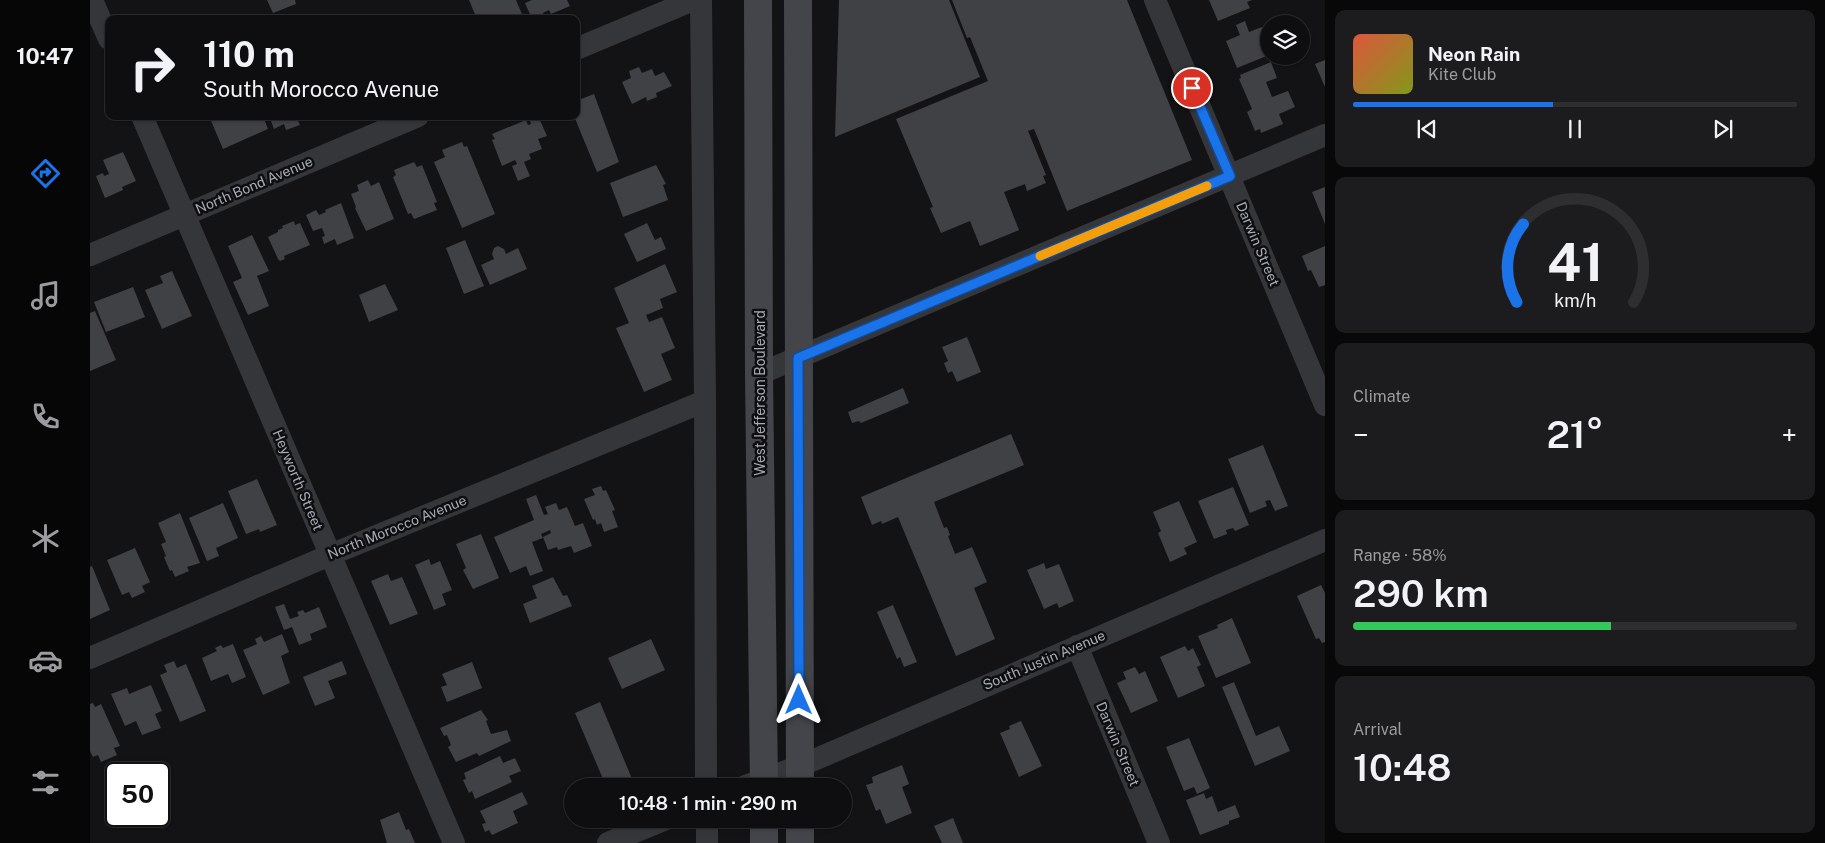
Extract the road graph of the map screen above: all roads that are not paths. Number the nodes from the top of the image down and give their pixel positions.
1 (92, 0) edge
2 (693, 0) edge
3 (702, 0) edge
4 (758, 0) edge
5 (798, 0) edge
6 (1155, 0) edge
7 (105, 30) edge
8 (580, 47) edge
9 (144, 120) edge
10 (409, 120) edge
11 (1325, 135) edge
12 (1230, 176) junction
13 (184, 215) junction
14 (90, 255) edge
15 (798, 358) junction
16 (759, 374) junction
17 (706, 401) junction
18 (1325, 405) edge
19 (1325, 540) edge
20 (330, 555) junction
21 (1077, 646) junction
22 (90, 658) edge
23 (800, 776) edge
24 (706, 778) edge
25 (758, 778) edge
26 (644, 828) edge
27 (707, 828) edge
28 (764, 828) edge
29 (800, 828) edge
30 (454, 843) edge
31 (608, 843) edge
32 (707, 843) edge
33 (764, 843) edge
34 (800, 843) edge
35 (1159, 843) edge

1 - 7 street
2 - 8 street
3 - 17 street
4 - 16 main road, West Jefferson Boulevard
5 - 15 main road
6 - 12 street, Darwin Street
9 - 13 street, Heyworth Street
10 - 13 street, North Bond Avenue
11 - 12 street
12 - 15 street
12 - 18 street, Darwin Street
13 - 14 street, North Bond Avenue
13 - 20 street, Heyworth Street
15 - 16 street
15 - 23 main road
16 - 25 main road, West Jefferson Boulevard
17 - 20 street, North Morocco Avenue
17 - 24 street
19 - 21 street, South Justin Avenue
20 - 22 street, North Morocco Avenue
20 - 30 street, Heyworth Street
21 - 23 street, South Justin Avenue
21 - 35 street, Darwin Street
26 - 31 street
27 - 32 street
28 - 33 main road
29 - 34 main road

